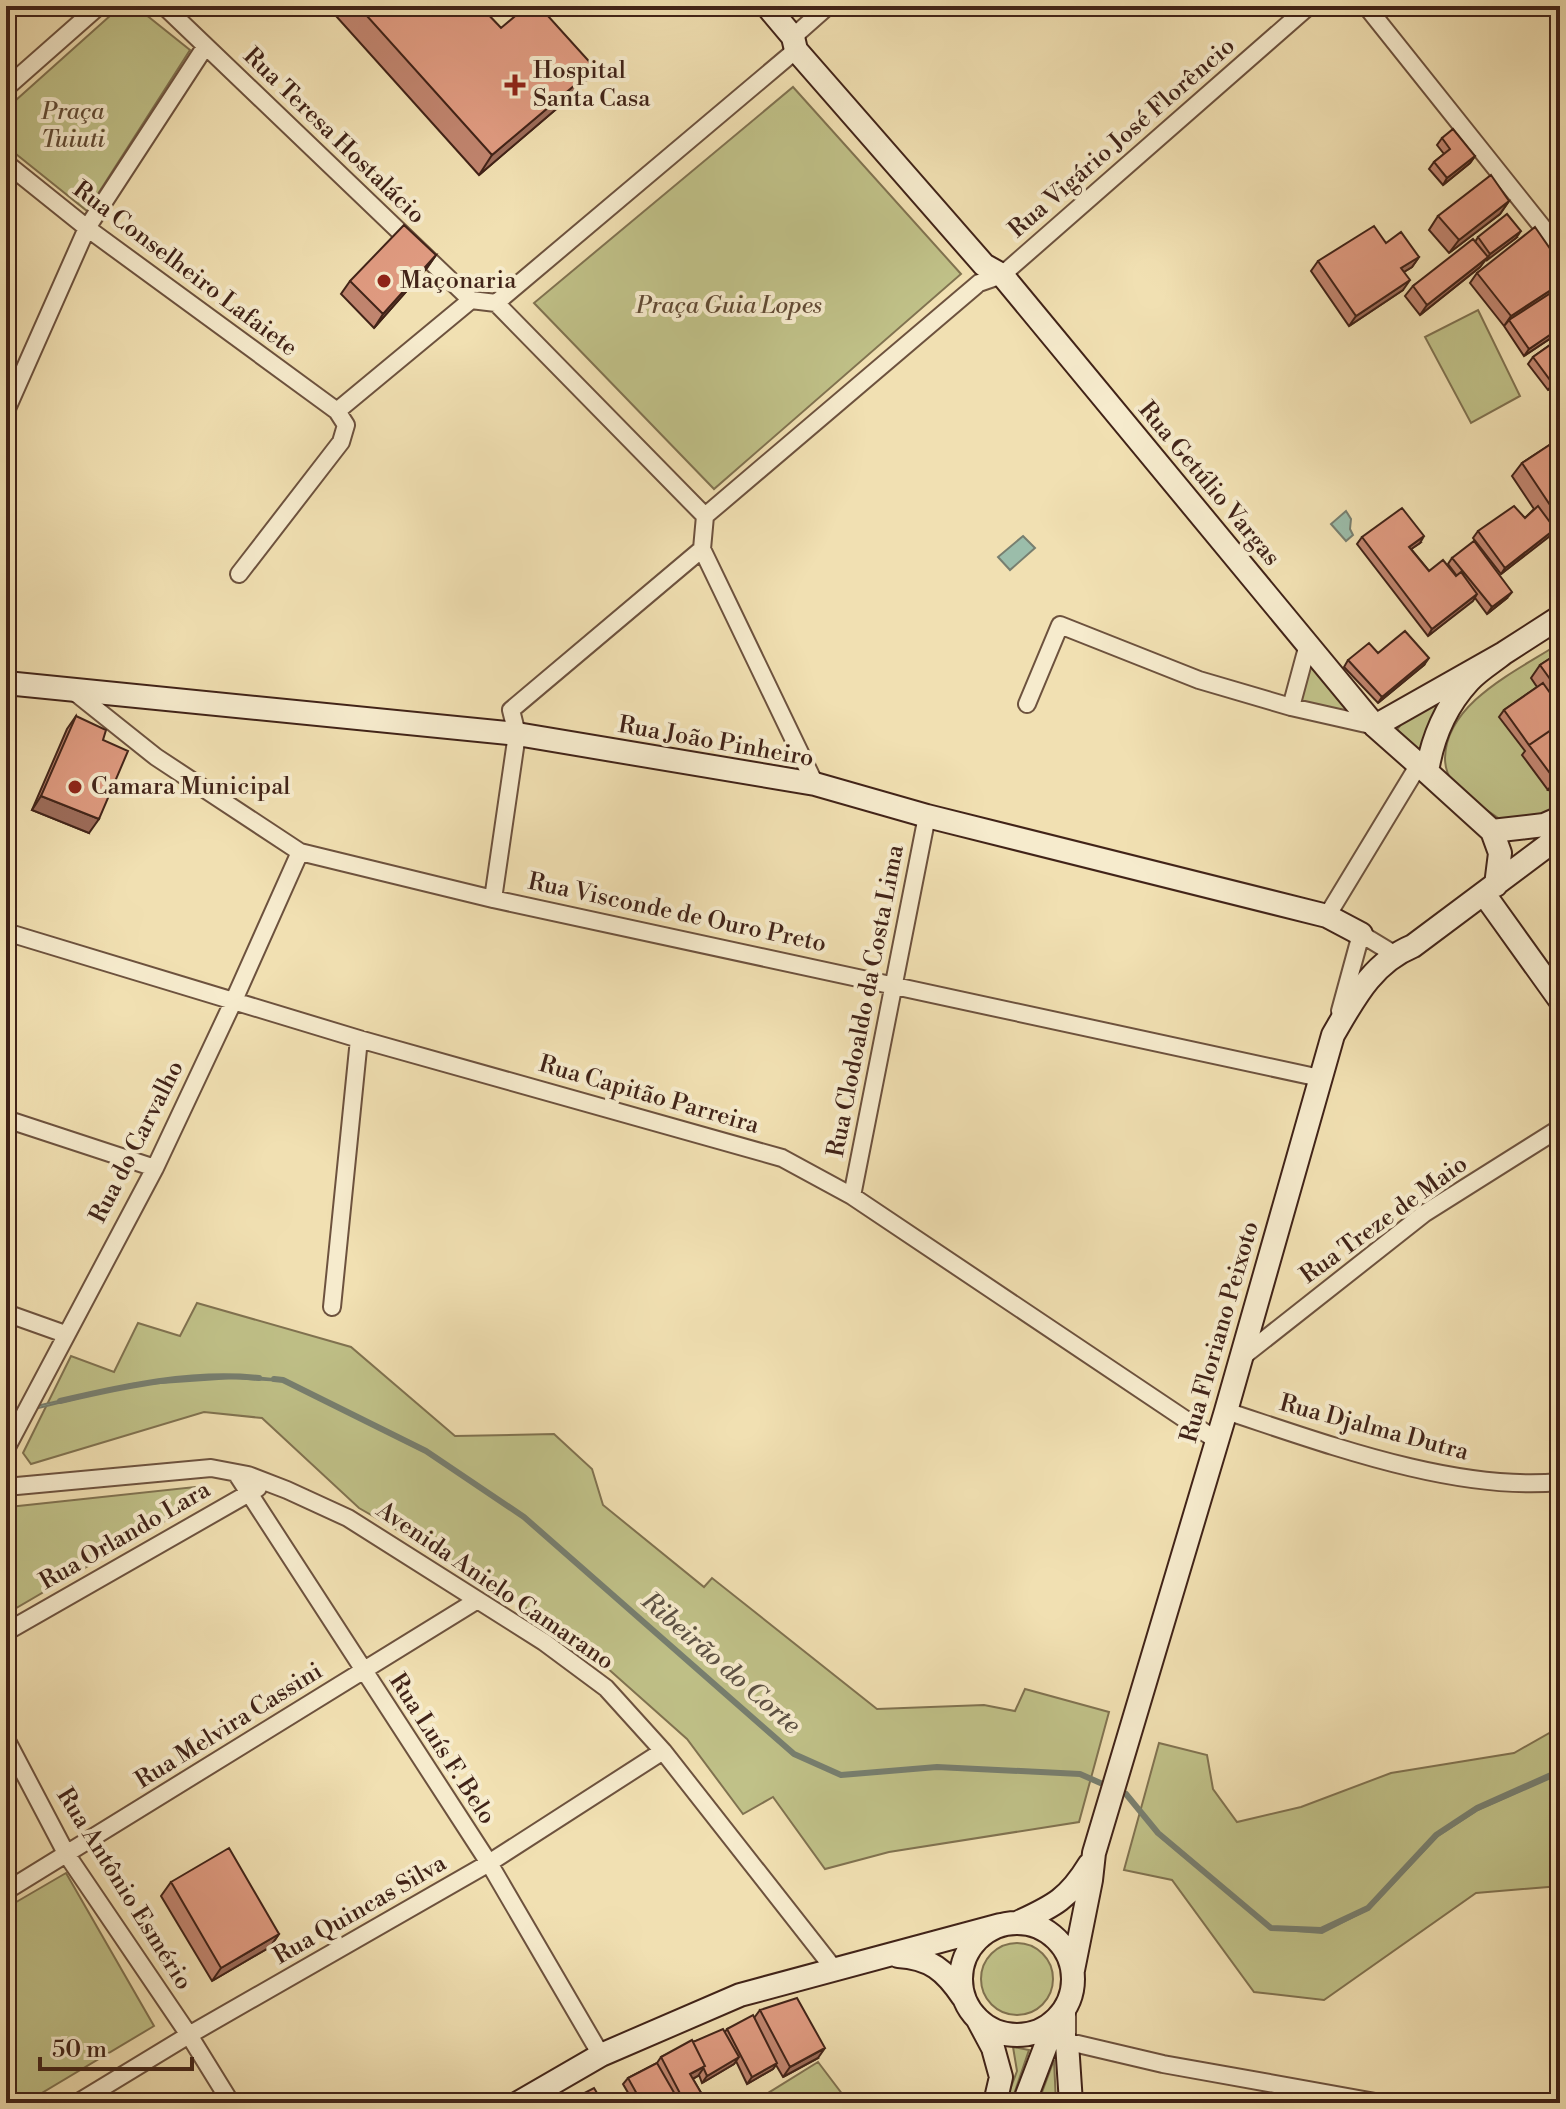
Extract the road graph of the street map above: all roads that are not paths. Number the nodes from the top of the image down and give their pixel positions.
1 (99, 6) edge
2 (164, 6) edge
3 (767, 6) edge
4 (828, 6) edge
5 (1309, 6) edge
6 (1366, 6) edge
7 (795, 43) junction
8 (205, 47) junction
9 (6, 88) edge
10 (6, 163) edge
11 (87, 228) junction
12 (1558, 241) edge
13 (988, 274) junction
14 (471, 300) junction
15 (496, 303) junction
16 (6, 411) edge
17 (337, 411) junction
18 (705, 516) junction
19 (702, 549) junction
20 (239, 574) dead end
21 (1560, 617) edge
22 (1308, 644) junction
23 (1504, 653) junction
24 (6, 683) edge
25 (71, 689) junction
26 (1027, 704) dead end
27 (1291, 707) junction
28 (1375, 726) junction
29 (517, 734) junction
30 (1423, 769) junction
31 (815, 784) junction
32 (927, 816) junction
33 (1560, 818) edge
34 (1492, 831) junction
35 (1560, 836) edge
36 (300, 852) junction
37 (1490, 890) junction
38 (493, 899) junction
39 (1327, 916) junction
40 (6, 932) edge
41 (1359, 945) junction
42 (1386, 961) junction
43 (895, 985) junction
44 (234, 1000) junction
45 (1560, 1000) edge
46 (1333, 1035) junction
47 (359, 1039) junction
48 (1320, 1078) junction
49 (6, 1119) edge
50 (1560, 1128) edge
51 (155, 1168) junction
52 (852, 1196) junction
53 (332, 1307) dead end
54 (6, 1313) edge
55 (65, 1334) junction
56 (1241, 1358) junction
57 (1226, 1411) junction
58 (1216, 1440) junction
59 (6, 1449) edge
60 (236, 1473) junction
61 (1560, 1482) edge
62 (269, 1483) junction
63 (6, 1487) edge
64 (248, 1493) junction
65 (476, 1601) junction
66 (6, 1632) edge
67 (362, 1671) junction
68 (6, 1739) edge
69 (663, 1751) junction
70 (67, 1855) junction
71 (1093, 1857) junction
72 (489, 1863) junction
73 (6, 1891) edge
74 (1010, 1924) junction
75 (892, 1956) junction
76 (835, 1970) junction
77 (1073, 1970) junction
78 (971, 2010) junction
79 (1059, 2026) junction
80 (189, 2035) junction
81 (601, 2055) junction
82 (77, 2103) edge
83 (231, 2103) edge
84 (518, 2103) edge
85 (995, 2103) edge
86 (1024, 2103) edge
87 (1071, 2103) edge
88 (1381, 2103) edge

1 - 9 street
2 - 8 street, Rua Teresa Hostalácio
3 - 7 main road
4 - 7 street
5 - 13 street, Rua Vigário José Florêncio
6 - 12 street
7 - 13 main road
7 - 15 street
8 - 11 street
8 - 14 street, Rua Teresa Hostalácio
10 - 11 street, Rua Conselheiro Lafaiete
11 - 16 street
11 - 17 street, Rua Conselheiro Lafaiete
13 - 18 street
13 - 22 main road, Rua Getúlio Vargas
14 - 15 street
14 - 17 street
15 - 18 street
17 - 20 street
18 - 19 street
19 - 29 street
19 - 31 street
21 - 23 main road
22 - 27 street
22 - 28 main road, Rua Getúlio Vargas
23 - 28 main road
23 - 30 main road
24 - 25 main road, Rua João Pinheiro
25 - 29 main road, Rua João Pinheiro
25 - 36 street, Rua Visconde de Ouro Preto
26 - 27 street
27 - 28 street
28 - 30 main road, Rua Getúlio Vargas
29 - 31 main road, Rua João Pinheiro
29 - 38 street
30 - 34 main road, Rua Getúlio Vargas
30 - 39 street
31 - 32 main road, Rua João Pinheiro
32 - 39 main road, Rua João Pinheiro
32 - 43 street, Rua Clodoaldo da Costa Lima
33 - 34 main road
34 - 37 main road
35 - 37 main road, Rua Floriano Peixoto
36 - 38 street, Rua Visconde de Ouro Preto
36 - 44 street, Rua do Carvalho
37 - 42 main road, Rua Floriano Peixoto
37 - 45 main road
38 - 43 street, Rua Visconde de Ouro Preto
39 - 41 main road, Rua João Pinheiro
40 - 44 street, Rua Capitão Parreira
41 - 42 street, Rua João Pinheiro
41 - 46 street
42 - 46 main road, Rua Floriano Peixoto
43 - 48 street, Rua Visconde de Ouro Preto
43 - 52 street, Rua Clodoaldo da Costa Lima
44 - 47 street, Rua Capitão Parreira
44 - 51 street, Rua do Carvalho
46 - 48 main road, Rua Floriano Peixoto
47 - 52 street, Rua Capitão Parreira
47 - 53 street
48 - 56 main road, Rua Floriano Peixoto
49 - 51 street
50 - 56 street, Rua Treze de Maio
51 - 55 street, Rua do Carvalho
52 - 58 street, Rua Capitão Parreira
54 - 55 street
55 - 59 street, Rua do Carvalho
56 - 57 main road, Rua Floriano Peixoto
57 - 58 main road, Rua Floriano Peixoto
57 - 61 street, Rua Djalma Dutra
58 - 71 main road, Rua Floriano Peixoto
60 - 62 street, Avenida Anielo Camarano
60 - 63 street, Avenida Anielo Camarano
60 - 64 street, Rua Luís F. Belo
62 - 64 street, Rua Orlando Lara
62 - 65 street, Avenida Anielo Camarano
64 - 66 street, Rua Orlando Lara
64 - 67 street, Rua Luís F. Belo
65 - 67 street, Rua Melvira Cassini
65 - 69 street, Avenida Anielo Camarano
67 - 70 street, Rua Melvira Cassini
67 - 72 street, Rua Luís F. Belo
68 - 70 street, Rua Antônio Esmério
69 - 72 street, Rua Quincas Silva
69 - 76 street, Avenida Anielo Camarano
70 - 73 street, Rua Melvira Cassini
70 - 80 street, Rua Antônio Esmério
71 - 74 main road, Rua Floriano Peixoto
71 - 77 main road, Rua Floriano Peixoto
72 - 80 street, Rua Quincas Silva
72 - 81 street, Rua Luís F. Belo
74 - 75 main road
74 - 77 main road
74 - 78 main road
75 - 76 main road
75 - 78 main road
76 - 81 main road
77 - 79 main road
78 - 79 main road
78 - 85 main road
79 - 86 main road
79 - 87 main road
79 - 88 street
80 - 82 street, Rua Quincas Silva
80 - 83 street, Rua Antônio Esmério
81 - 84 main road

